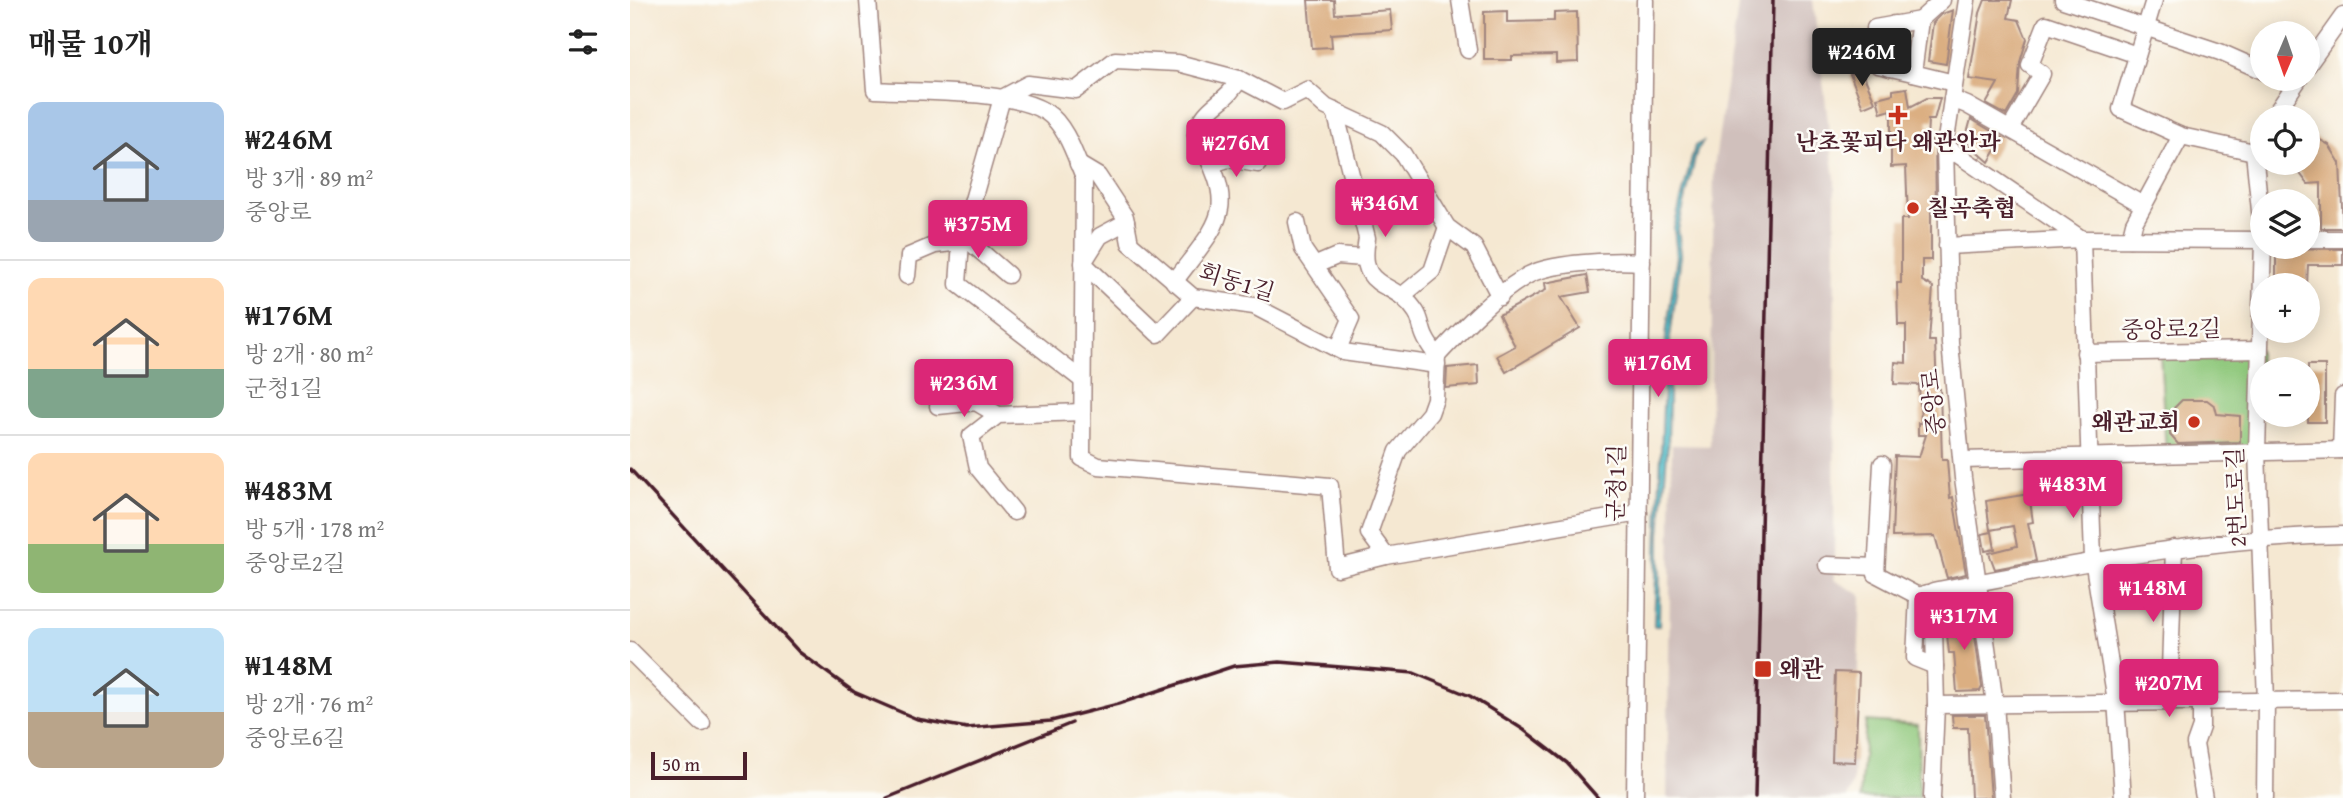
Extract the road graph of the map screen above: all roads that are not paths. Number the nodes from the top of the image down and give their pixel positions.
1 (868, 0) edge
2 (1460, 0) edge
3 (1645, 0) edge
4 (1942, 0) edge
5 (1967, 0) edge
6 (2063, 0) edge
7 (2154, 0) edge
8 (2343, 16) edge
9 (1920, 20) junction
10 (2145, 26) junction
11 (2320, 48) edge
12 (1468, 51) dead end
13 (2137, 55) junction
14 (2250, 65) edge
15 (1913, 73) junction
16 (1238, 79) junction
17 (1954, 83) junction
18 (1002, 98) junction
19 (1952, 99) junction
20 (1335, 111) junction
21 (2010, 129) junction
22 (2181, 136) junction
23 (1945, 146) junction
24 (2250, 151) edge
25 (1079, 164) junction
26 (1212, 164) junction
27 (1258, 164) dead end
28 (2143, 205) junction
29 (1126, 222) junction
30 (1297, 222) dead end
31 (1447, 227) junction
32 (962, 239) junction
33 (2081, 239) junction
34 (2130, 239) junction
35 (2320, 239) edge
36 (2343, 239) edge
37 (2250, 240) edge
38 (1947, 246) junction
39 (1364, 258) junction
40 (2262, 259) edge
41 (1083, 262) junction
42 (1642, 262) junction
43 (1316, 265) junction
44 (1008, 275) dead end
45 (907, 276) dead end
46 (1174, 282) junction
47 (1403, 295) junction
48 (1500, 297) junction
49 (1193, 298) junction
50 (1338, 349) junction
51 (2259, 350) junction
52 (2085, 353) junction
53 (1437, 360) junction
54 (1083, 380) junction
55 (2343, 396) edge
56 (938, 406) dead end
57 (1082, 412) junction
58 (998, 415) junction
59 (2342, 450) edge
60 (2257, 451) junction
61 (2089, 456) junction
62 (1962, 460) junction
63 (1882, 464) dead end
64 (1014, 512) dead end
65 (1639, 513) junction
66 (2343, 535) edge
67 (2260, 537) junction
68 (2175, 548) junction
69 (1386, 556) junction
70 (2093, 559) junction
71 (1827, 565) dead end
72 (1876, 566) junction
73 (1980, 582) junction
74 (1926, 594) junction
75 (630, 651) edge
76 (2169, 700) junction
77 (2201, 700) junction
78 (2343, 700) edge
79 (2116, 701) junction
80 (2266, 701) junction
81 (1995, 704) junction
82 (1936, 705) junction
83 (702, 723) dead end
84 (1635, 798) edge
85 (1932, 798) edge
86 (2002, 798) edge
87 (2123, 798) edge
88 (2204, 798) edge
89 (2265, 798) edge

1 - 18 street
2 - 12 street
3 - 42 street, 군청1길
4 - 9 street
5 - 17 street, 중앙로
6 - 10 street
7 - 10 street
8 - 11 street
9 - 15 street
9 - 15 street
10 - 13 street
10 - 14 street
13 - 21 street
13 - 22 street
15 - 17 street
16 - 18 street
16 - 20 street
16 - 26 street
17 - 19 street, 중앙로
18 - 25 street
18 - 32 street
19 - 21 street
19 - 23 street, 중앙로
20 - 31 street
20 - 39 street
21 - 28 street
22 - 24 street
22 - 28 street
23 - 33 street
23 - 38 street, 중앙로
25 - 29 street, 회동1길
25 - 41 street
26 - 27 street
26 - 46 street
28 - 34 street
29 - 41 street
29 - 46 street, 회동1길
30 - 43 street
31 - 47 street
31 - 48 street
32 - 44 street
32 - 45 street
32 - 54 street
33 - 34 street
33 - 38 street
33 - 52 street
34 - 37 street
35 - 36 street
38 - 62 street, 중앙로
39 - 43 street
39 - 47 street
40 - 51 street, 2번도로길
41 - 49 street
41 - 54 street
42 - 48 street
42 - 65 street, 군청1길
43 - 50 street
46 - 49 street, 회동1길
47 - 53 street
48 - 53 street
49 - 50 street, 회동1길
50 - 53 street, 회동1길
51 - 52 street, 중앙로2길
51 - 60 street, 2번도로길
52 - 61 street
53 - 69 street
54 - 57 street
55 - 59 street
56 - 58 street
57 - 58 street
57 - 69 street
58 - 64 street
59 - 60 street
60 - 61 street
60 - 67 street, 2번도로길
61 - 62 street
61 - 70 street
62 - 73 street, 중앙로
63 - 72 street
65 - 69 street
65 - 84 street, 군청1길
66 - 67 street
67 - 68 street
67 - 80 street, 2번도로길
68 - 70 street
68 - 76 street
70 - 73 street
70 - 79 street
71 - 72 street
72 - 74 street
73 - 74 street
73 - 81 street, 중앙로
74 - 82 street
75 - 83 street
76 - 77 street
76 - 79 street
77 - 80 street
77 - 88 street
78 - 80 street
79 - 81 street
79 - 87 street
80 - 89 street, 2번도로길
81 - 82 street
81 - 86 street, 중앙로
82 - 85 street

